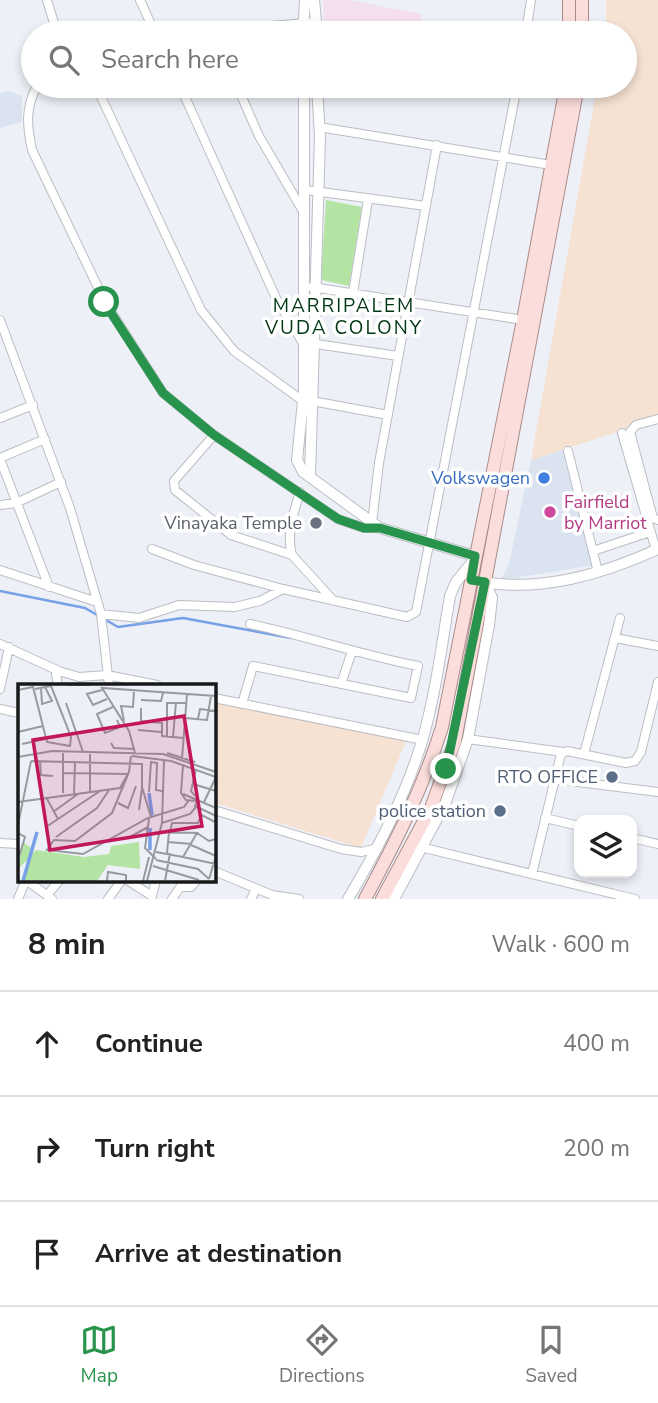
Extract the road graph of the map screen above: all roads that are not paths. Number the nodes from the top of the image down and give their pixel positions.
1 (47, 0) edge
2 (140, 0) edge
3 (305, 0) edge
4 (314, 0) edge
5 (531, 0) edge
6 (569, 0) edge
7 (582, 0) edge
8 (53, 21) edge
9 (150, 21) edge
10 (304, 21) edge
11 (316, 21) edge
12 (528, 21) edge
13 (569, 21) edge
14 (582, 21) edge
15 (31, 98) edge
16 (102, 98) edge
17 (185, 98) edge
18 (242, 98) edge
19 (305, 98) edge
20 (318, 98) edge
21 (515, 98) edge
22 (564, 98) edge
23 (576, 98) edge
24 (319, 127) junction
25 (438, 145) junction
26 (504, 156) junction
27 (551, 165) junction
28 (312, 190) junction
29 (368, 200) junction
30 (426, 206) junction
31 (305, 215) junction
32 (311, 287) junction
33 (354, 293) junction
34 (407, 301) junction
35 (473, 311) junction
36 (0, 320) edge
37 (523, 320) junction
38 (310, 344) junction
39 (398, 356) junction
40 (307, 401) junction
41 (33, 405) junction
42 (388, 415) junction
43 (0, 418) edge
44 (658, 419) edge
45 (622, 433) dead end
46 (214, 435) junction
47 (45, 439) junction
48 (568, 451) dead end
49 (0, 459) edge
50 (61, 482) junction
51 (300, 492) junction
52 (16, 503) junction
53 (0, 505) edge
54 (658, 520) edge
55 (376, 526) junction
56 (650, 532) junction
57 (431, 543) junction
58 (152, 549) dead end
59 (657, 550) edge
60 (593, 551) junction
61 (292, 555) junction
62 (475, 558) junction
63 (0, 570) edge
64 (598, 572) junction
65 (471, 580) junction
66 (485, 582) junction
67 (49, 587) junction
68 (283, 589) junction
69 (333, 600) junction
70 (97, 602) junction
71 (101, 616) junction
72 (620, 618) dead end
73 (250, 624) dead end
74 (615, 638) junction
75 (4, 645) edge
76 (658, 646) edge
77 (352, 651) junction
78 (55, 670) junction
79 (107, 675) junction
80 (658, 682) edge
81 (58, 684) edge
82 (108, 684) edge
83 (152, 684) edge
84 (341, 684) junction
85 (0, 689) edge
86 (215, 698) edge
87 (242, 704) junction
88 (0, 709) edge
89 (18, 713) edge
90 (468, 739) junction
91 (422, 740) junction
92 (563, 752) junction
93 (584, 754) junction
94 (554, 779) junction
95 (658, 792) edge
96 (215, 810) edge
97 (545, 818) junction
98 (574, 825) edge
99 (637, 839) edge
100 (0, 842) edge
101 (18, 844) edge
102 (658, 844) edge
103 (418, 846) junction
104 (378, 848) junction
105 (215, 871) edge
106 (532, 874) junction
107 (26, 881) edge
108 (27, 881) edge
109 (59, 881) edge
110 (121, 881) edge
111 (156, 881) edge
112 (183, 884) edge
113 (256, 889) junction
114 (49, 897) edge
115 (18, 899) edge
116 (108, 899) edge
117 (172, 899) edge
118 (251, 899) edge
119 (299, 899) edge
120 (348, 899) edge
121 (365, 899) edge
122 (382, 899) edge
123 (394, 899) edge
124 (635, 899) edge

1 - 8 street
2 - 9 street
3 - 10 street
4 - 11 street
5 - 12 street
6 - 13 main road
7 - 14 main road
15 - 46 street
16 - 40 street
17 - 38 street
18 - 31 street
19 - 28 street
20 - 24 street
21 - 26 street
22 - 27 main road
23 - 66 main road
24 - 25 street
24 - 28 street
25 - 26 street
25 - 30 street
26 - 27 street
26 - 35 street
27 - 37 main road
28 - 29 street
28 - 31 street
28 - 32 street
29 - 30 street
29 - 33 street
30 - 34 street
31 - 32 street
32 - 33 street
32 - 38 street
33 - 34 street
34 - 35 street
34 - 39 street
35 - 37 street
35 - 57 street
36 - 41 street
37 - 62 main road
38 - 39 street
38 - 40 street
39 - 42 street
40 - 42 street
40 - 55 street
41 - 43 street
41 - 47 street
42 - 55 street
44 - 54 street
45 - 56 street
46 - 51 street
46 - 61 street
47 - 49 street
47 - 50 street
48 - 60 street
49 - 52 street
50 - 52 street
50 - 70 street
51 - 55 street
51 - 61 street
52 - 53 street
52 - 67 street
55 - 57 street
56 - 59 street
56 - 60 street
57 - 62 street
57 - 69 street
58 - 68 street
59 - 64 street
60 - 64 street
61 - 69 street
62 - 65 main road
62 - 91 street
63 - 67 street
64 - 66 street
65 - 66 street
65 - 121 main road
66 - 90 street
66 - 103 main road
67 - 70 street
68 - 69 street
68 - 71 street
70 - 71 street
71 - 79 street
72 - 74 street
73 - 77 street
74 - 76 street
74 - 93 street
75 - 78 street
75 - 85 street
77 - 84 street
77 - 84 street
78 - 79 street
78 - 81 street
79 - 82 street
79 - 83 street
80 - 93 street
84 - 87 street
86 - 87 street
87 - 91 street
88 - 89 street
90 - 92 street
90 - 103 street
91 - 104 street
92 - 93 street
92 - 94 street
94 - 95 street
94 - 97 street
96 - 104 street
97 - 98 street
97 - 106 street
99 - 102 street
100 - 101 street
103 - 106 street
103 - 122 main road
103 - 123 street
104 - 120 street
105 - 113 street
106 - 124 street
107 - 115 street
108 - 114 street
109 - 114 street
110 - 111 street
110 - 116 street
112 - 117 street
113 - 118 street
113 - 119 street

